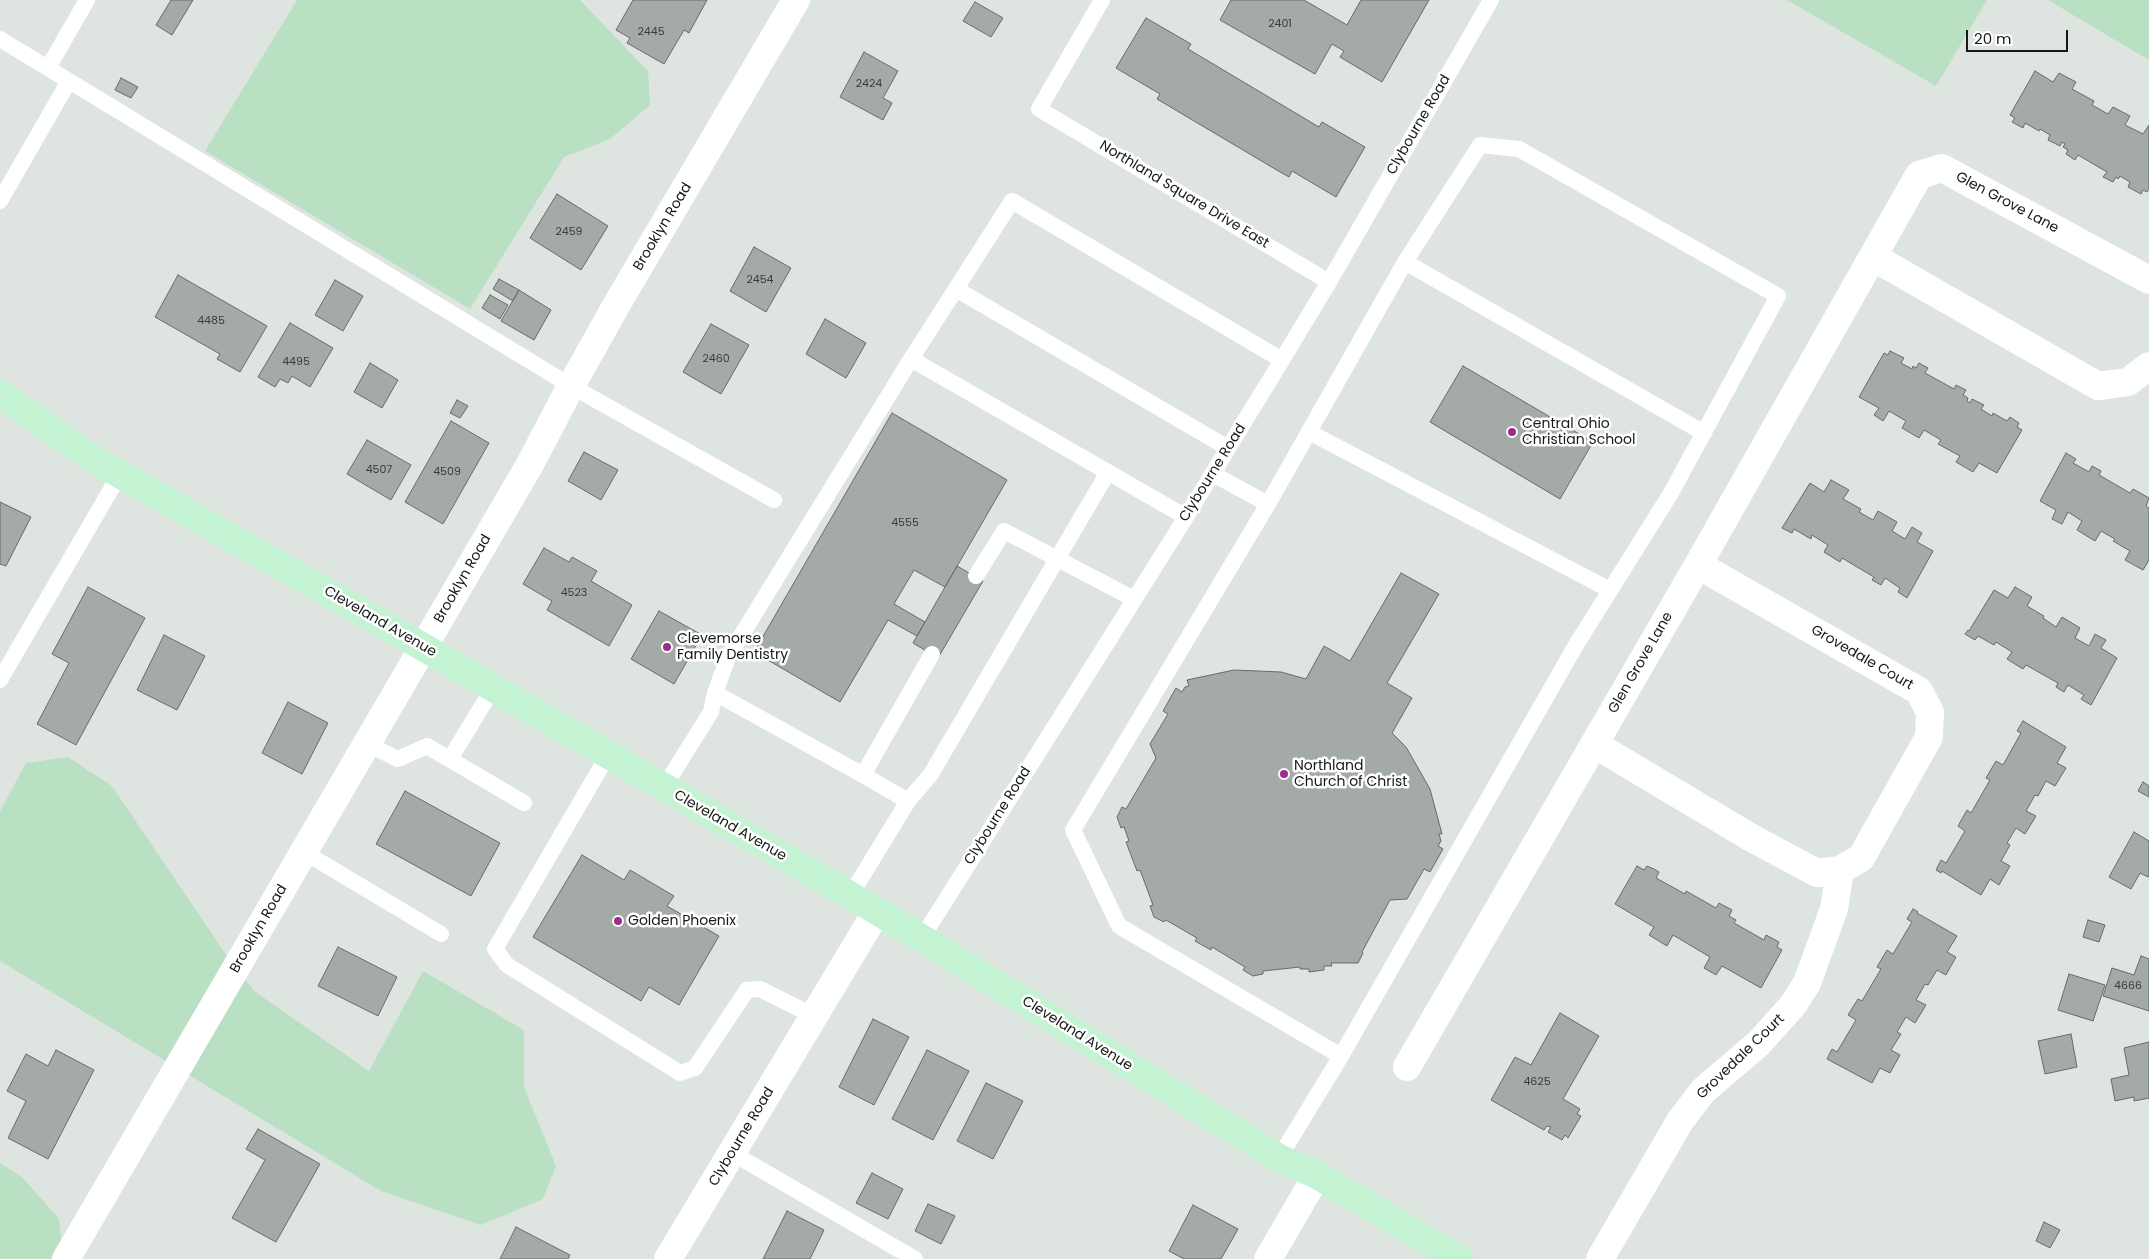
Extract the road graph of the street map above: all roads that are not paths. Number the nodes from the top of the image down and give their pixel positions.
1 (87, 0) edge
2 (796, 0) edge
3 (1102, 0) edge
4 (1491, 0) edge
5 (0, 39) edge
6 (48, 68) junction
7 (70, 81) junction
8 (0, 201) edge
9 (1873, 257) junction
10 (1405, 262) junction
11 (2149, 280) edge
12 (1329, 282) junction
13 (956, 289) junction
14 (910, 359) junction
15 (1282, 360) junction
16 (2149, 366) edge
17 (571, 386) junction
18 (0, 394) edge
19 (1309, 432) junction
20 (1704, 433) junction
21 (1228, 448) junction
22 (1108, 472) junction
23 (120, 474) junction
24 (1212, 474) junction
25 (774, 500) dead end
26 (1268, 504) junction
27 (1186, 517) junction
28 (1056, 559) junction
29 (1698, 565) junction
30 (976, 576) dead end
31 (1610, 590) junction
32 (1134, 600) junction
33 (424, 647) junction
34 (932, 654) dead end
35 (0, 680) edge
36 (493, 688) junction
37 (715, 693) junction
38 (367, 744) junction
39 (1594, 744) junction
40 (608, 755) junction
41 (450, 759) junction
42 (863, 775) junction
43 (664, 787) junction
44 (908, 801) junction
45 (524, 803) dead end
46 (304, 852) junction
47 (1840, 870) junction
48 (850, 896) junction
49 (877, 911) junction
50 (440, 934) dead end
51 (922, 938) junction
52 (814, 1016) junction
53 (1341, 1056) junction
54 (1407, 1067) dead end
55 (732, 1153) junction
56 (1279, 1158) junction
57 (1317, 1175) junction
58 (66, 1259) edge
59 (668, 1259) edge
60 (915, 1259) edge
61 (1268, 1259) edge
62 (1459, 1259) edge
63 (1600, 1259) edge

1 - 6 lane
2 - 17 street, Brooklyn Road
3 - 12 lane, Northland Square Drive East
4 - 12 lane, Clybourne Road
5 - 6 lane
6 - 7 lane
7 - 8 lane
7 - 17 lane
9 - 11 street, Glen Grove Lane
9 - 16 street
9 - 29 street, Glen Grove Lane
10 - 19 lane
10 - 20 lane
10 - 20 lane
12 - 15 lane, Clybourne Road
13 - 14 lane
13 - 15 lane
13 - 21 lane
14 - 22 lane
14 - 37 lane
15 - 21 lane, Clybourne Road
17 - 25 lane
17 - 33 street, Brooklyn Road
18 - 23 main road, Cleveland Avenue
19 - 26 lane
19 - 31 lane
20 - 31 lane
21 - 24 lane, Clybourne Road
22 - 27 lane
22 - 28 lane
23 - 33 main road, Cleveland Avenue
23 - 35 lane
24 - 26 lane
24 - 27 lane, Clybourne Road
26 - 53 lane
27 - 32 lane, Clybourne Road
28 - 30 lane
28 - 32 lane
28 - 44 lane
29 - 39 street, Glen Grove Lane
29 - 47 street, Grovedale Court
31 - 53 lane
32 - 51 lane, Clybourne Road
33 - 36 main road, Cleveland Avenue
33 - 38 street, Brooklyn Road
34 - 42 lane
36 - 40 main road, Cleveland Avenue
36 - 41 lane
37 - 42 lane
37 - 43 lane
38 - 41 lane
38 - 46 street, Brooklyn Road
39 - 47 street, Grovedale Court
39 - 54 street, Glen Grove Lane
40 - 43 main road, Cleveland Avenue
40 - 52 lane
41 - 45 lane
42 - 44 lane
43 - 48 main road, Cleveland Avenue
44 - 48 lane
46 - 50 lane
46 - 58 street, Brooklyn Road
47 - 63 street, Grovedale Court
48 - 49 main road, Cleveland Avenue
49 - 51 main road, Cleveland Avenue
49 - 52 street, Clybourne Road
51 - 56 main road, Cleveland Avenue
52 - 55 street, Clybourne Road
53 - 56 lane
55 - 59 street, Clybourne Road
55 - 60 lane
56 - 57 main road, Cleveland Avenue
57 - 61 street
57 - 62 main road, Cleveland Avenue

